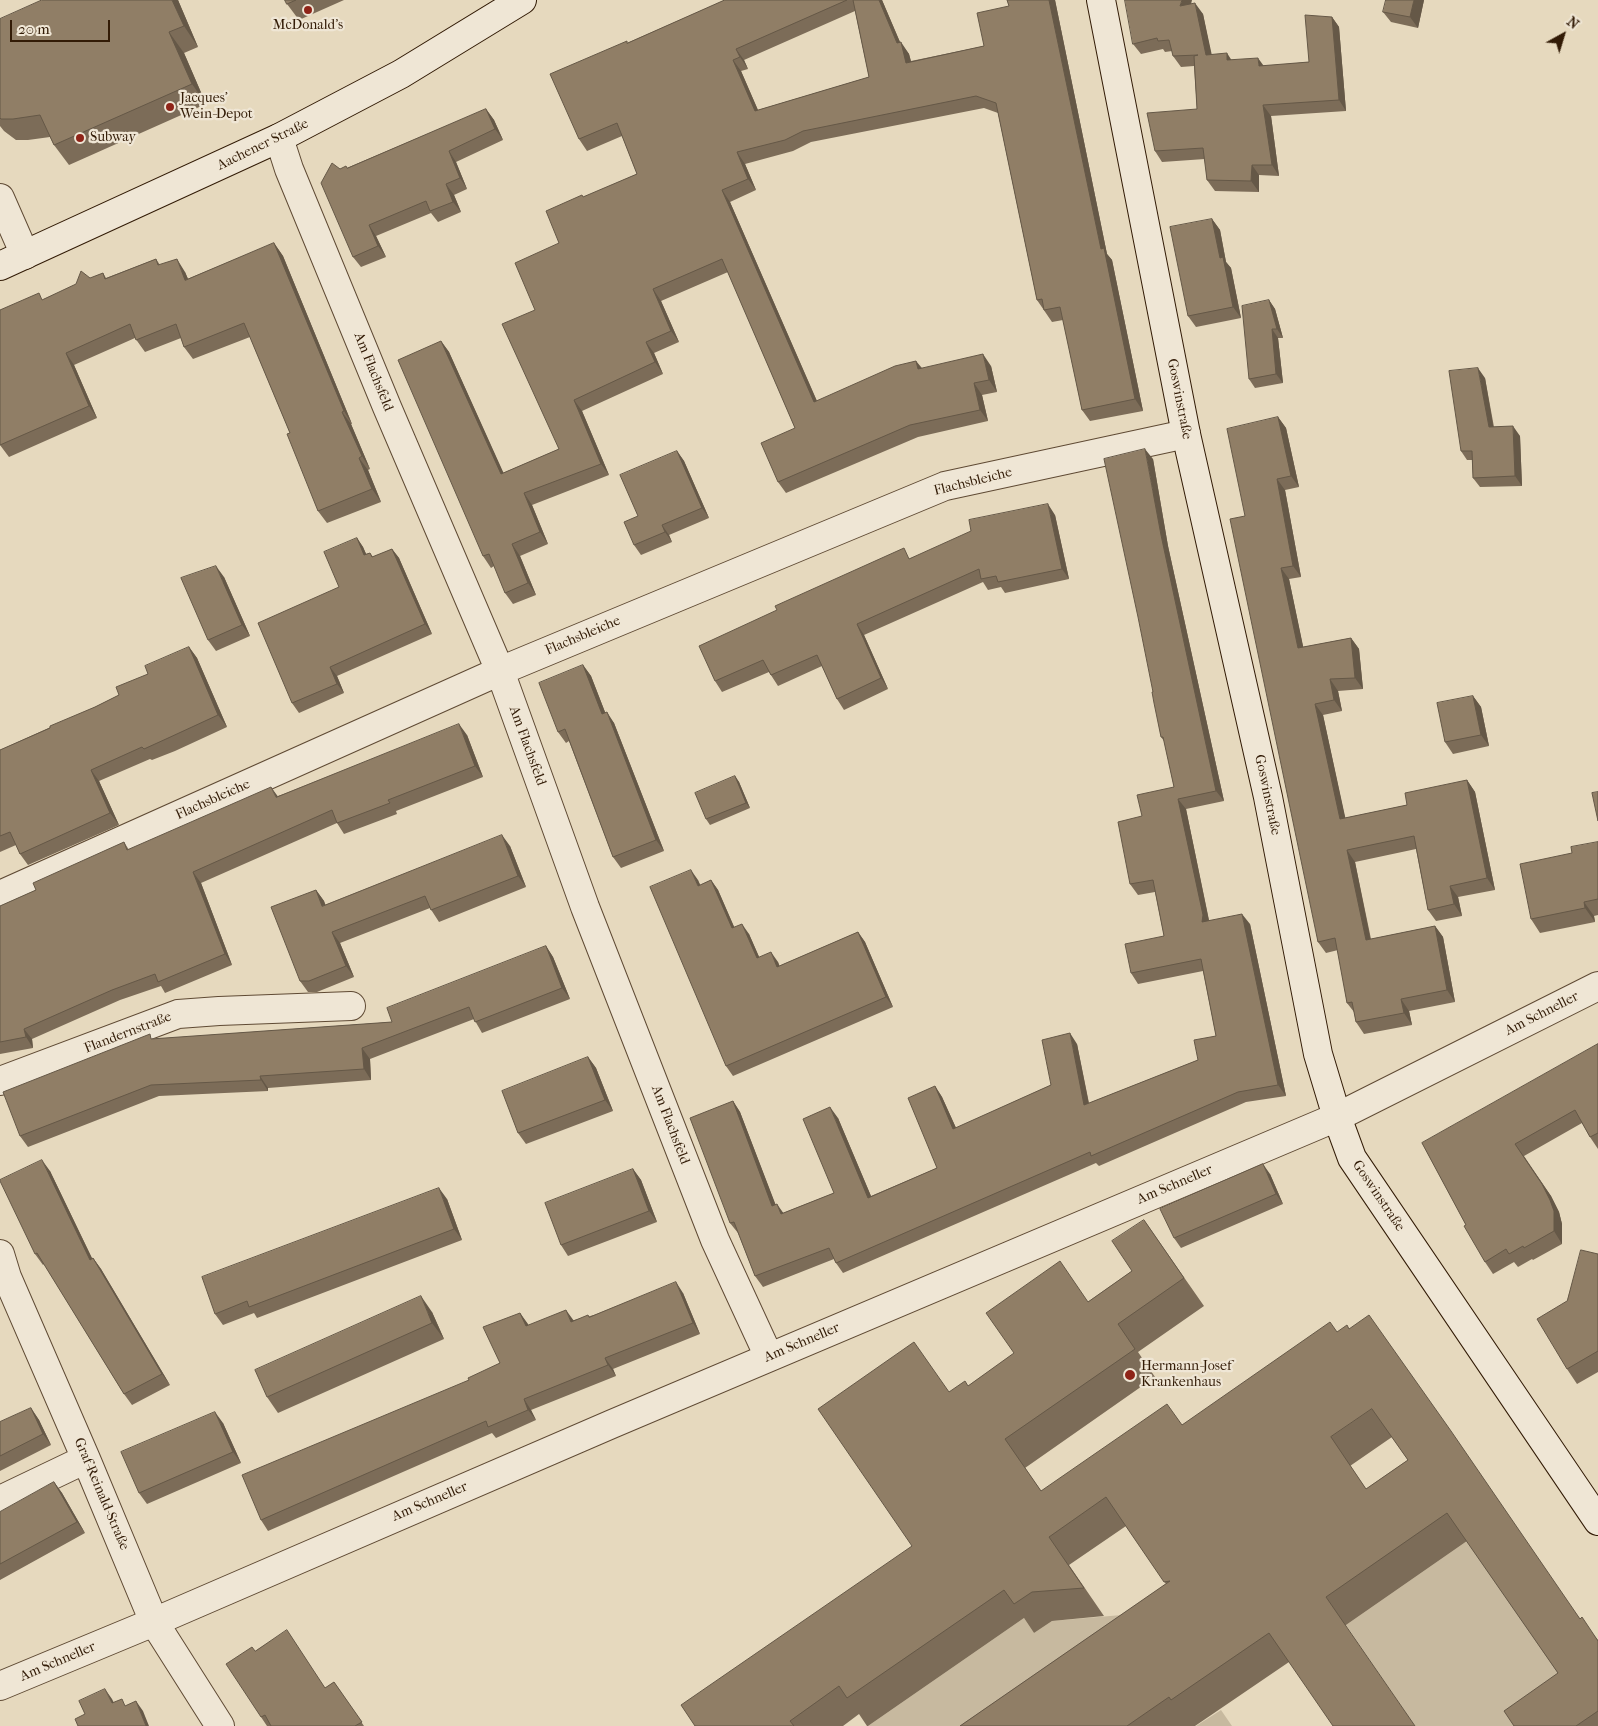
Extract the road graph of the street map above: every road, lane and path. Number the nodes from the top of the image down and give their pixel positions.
1 (1101, 0) edge
2 (519, 2) edge
3 (278, 138) junction
4 (0, 198) edge
5 (26, 255) junction
6 (0, 266) edge
7 (1186, 434) junction
8 (500, 671) junction
9 (0, 895) edge
10 (1598, 986) edge
11 (351, 1006) dead end
12 (0, 1082) edge
13 (1337, 1117) junction
14 (0, 1254) edge
15 (769, 1357) junction
16 (86, 1459) junction
17 (0, 1500) edge
18 (1598, 1521) edge
19 (154, 1622) junction
20 (0, 1686) edge
21 (220, 1726) edge

1 - 7 street, Goswinstraße
2 - 3 street, Aachener Straße
3 - 5 street, Aachener Straße
3 - 8 street, Am Flachsfeld
4 - 5 street
5 - 6 street, Aachener Straße
7 - 8 street, Flachsbleiche
7 - 13 street, Goswinstraße
8 - 9 street, Flachsbleiche
8 - 15 street, Am Flachsfeld
10 - 13 street, Am Schneller
11 - 12 street, Flandernstraße
13 - 15 street, Am Schneller
13 - 18 street, Goswinstraße
14 - 16 street, Graf-Reinald-Straße
15 - 19 street, Am Schneller
16 - 17 street
16 - 19 street, Graf-Reinald-Straße
19 - 20 street, Am Schneller
19 - 21 street, Graf-Reinald-Straße

